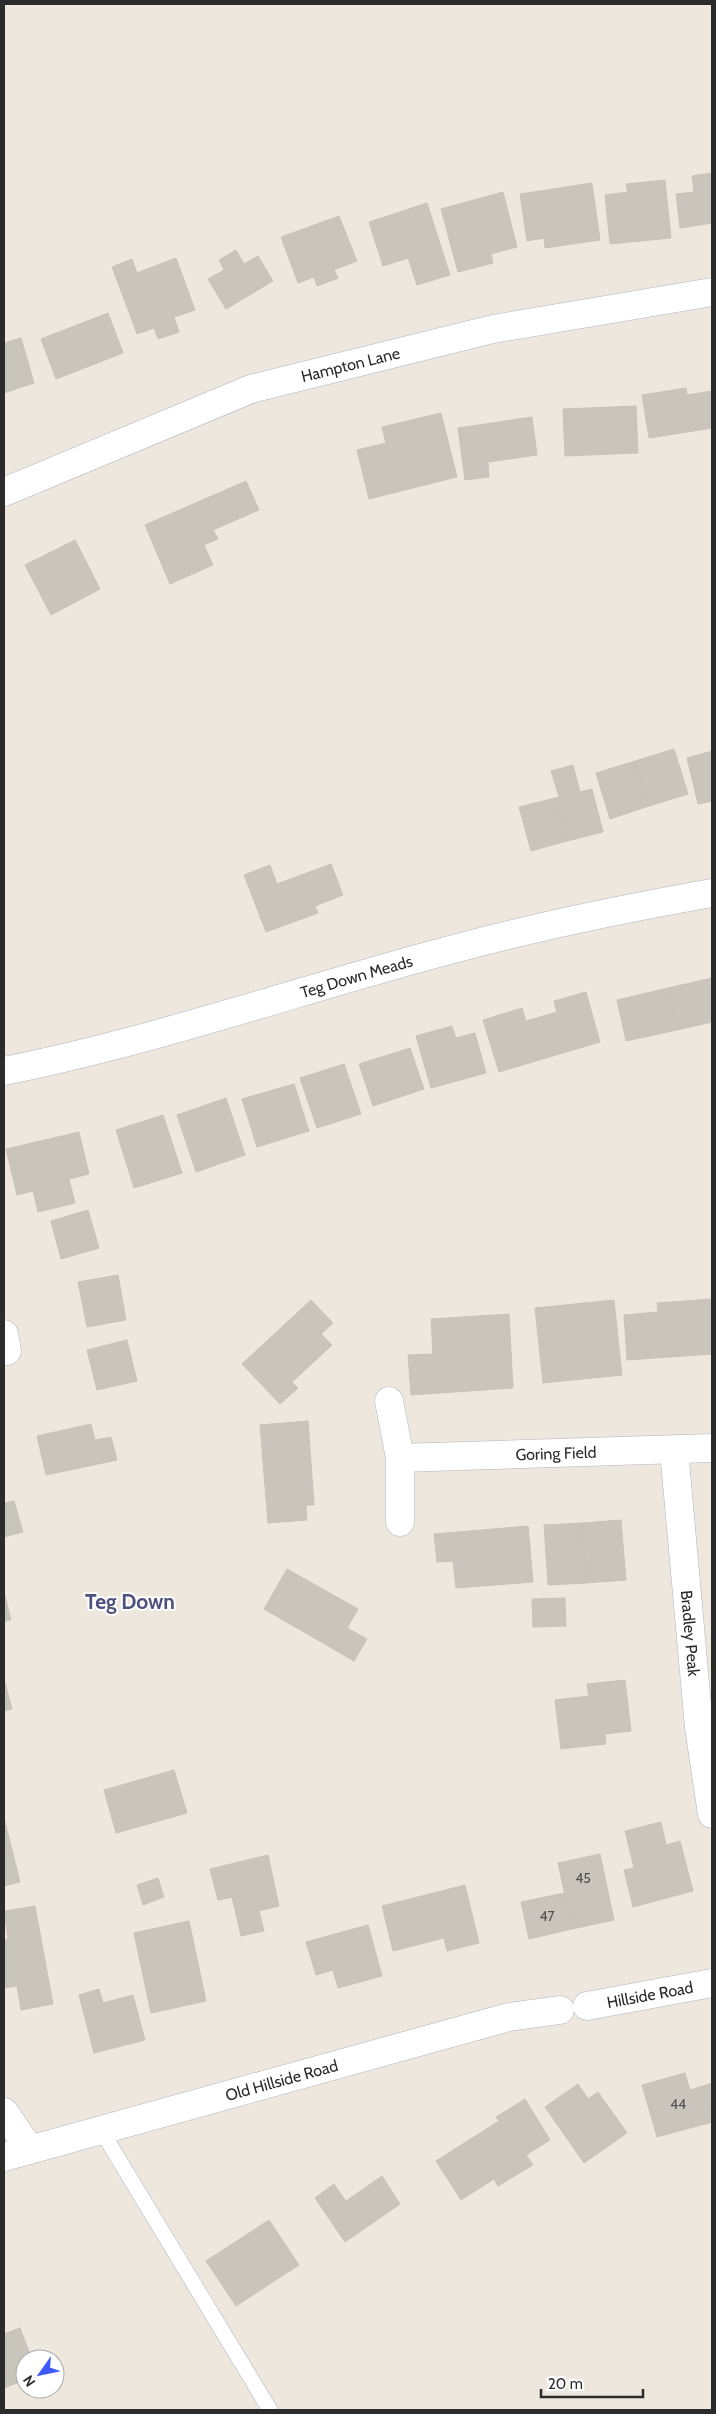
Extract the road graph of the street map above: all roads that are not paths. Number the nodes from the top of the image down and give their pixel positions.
1 (712, 292) edge
2 (4, 492) edge
3 (712, 893) edge
4 (4, 1071) edge
5 (389, 1401) dead end
6 (712, 1448) edge
7 (674, 1450) junction
8 (400, 1458) junction
9 (400, 1522) dead end
10 (712, 1814) edge
11 (712, 1983) edge
12 (586, 2006) dead end
13 (560, 2010) dead end
14 (4, 2112) edge
15 (101, 2130) junction
16 (30, 2150) junction
17 (4, 2157) edge
18 (270, 2410) edge

1 - 2 street, Hampton Lane
3 - 4 street, Teg Down Meads
5 - 8 street
6 - 7 street, Goring Field
7 - 8 street, Goring Field
7 - 10 street, Bradley Peak
8 - 9 street
11 - 12 street, Hillside Road
13 - 15 street, Old Hillside Road
14 - 16 street
15 - 16 street, Old Hillside Road
15 - 18 lane
16 - 17 street, Old Hillside Road

